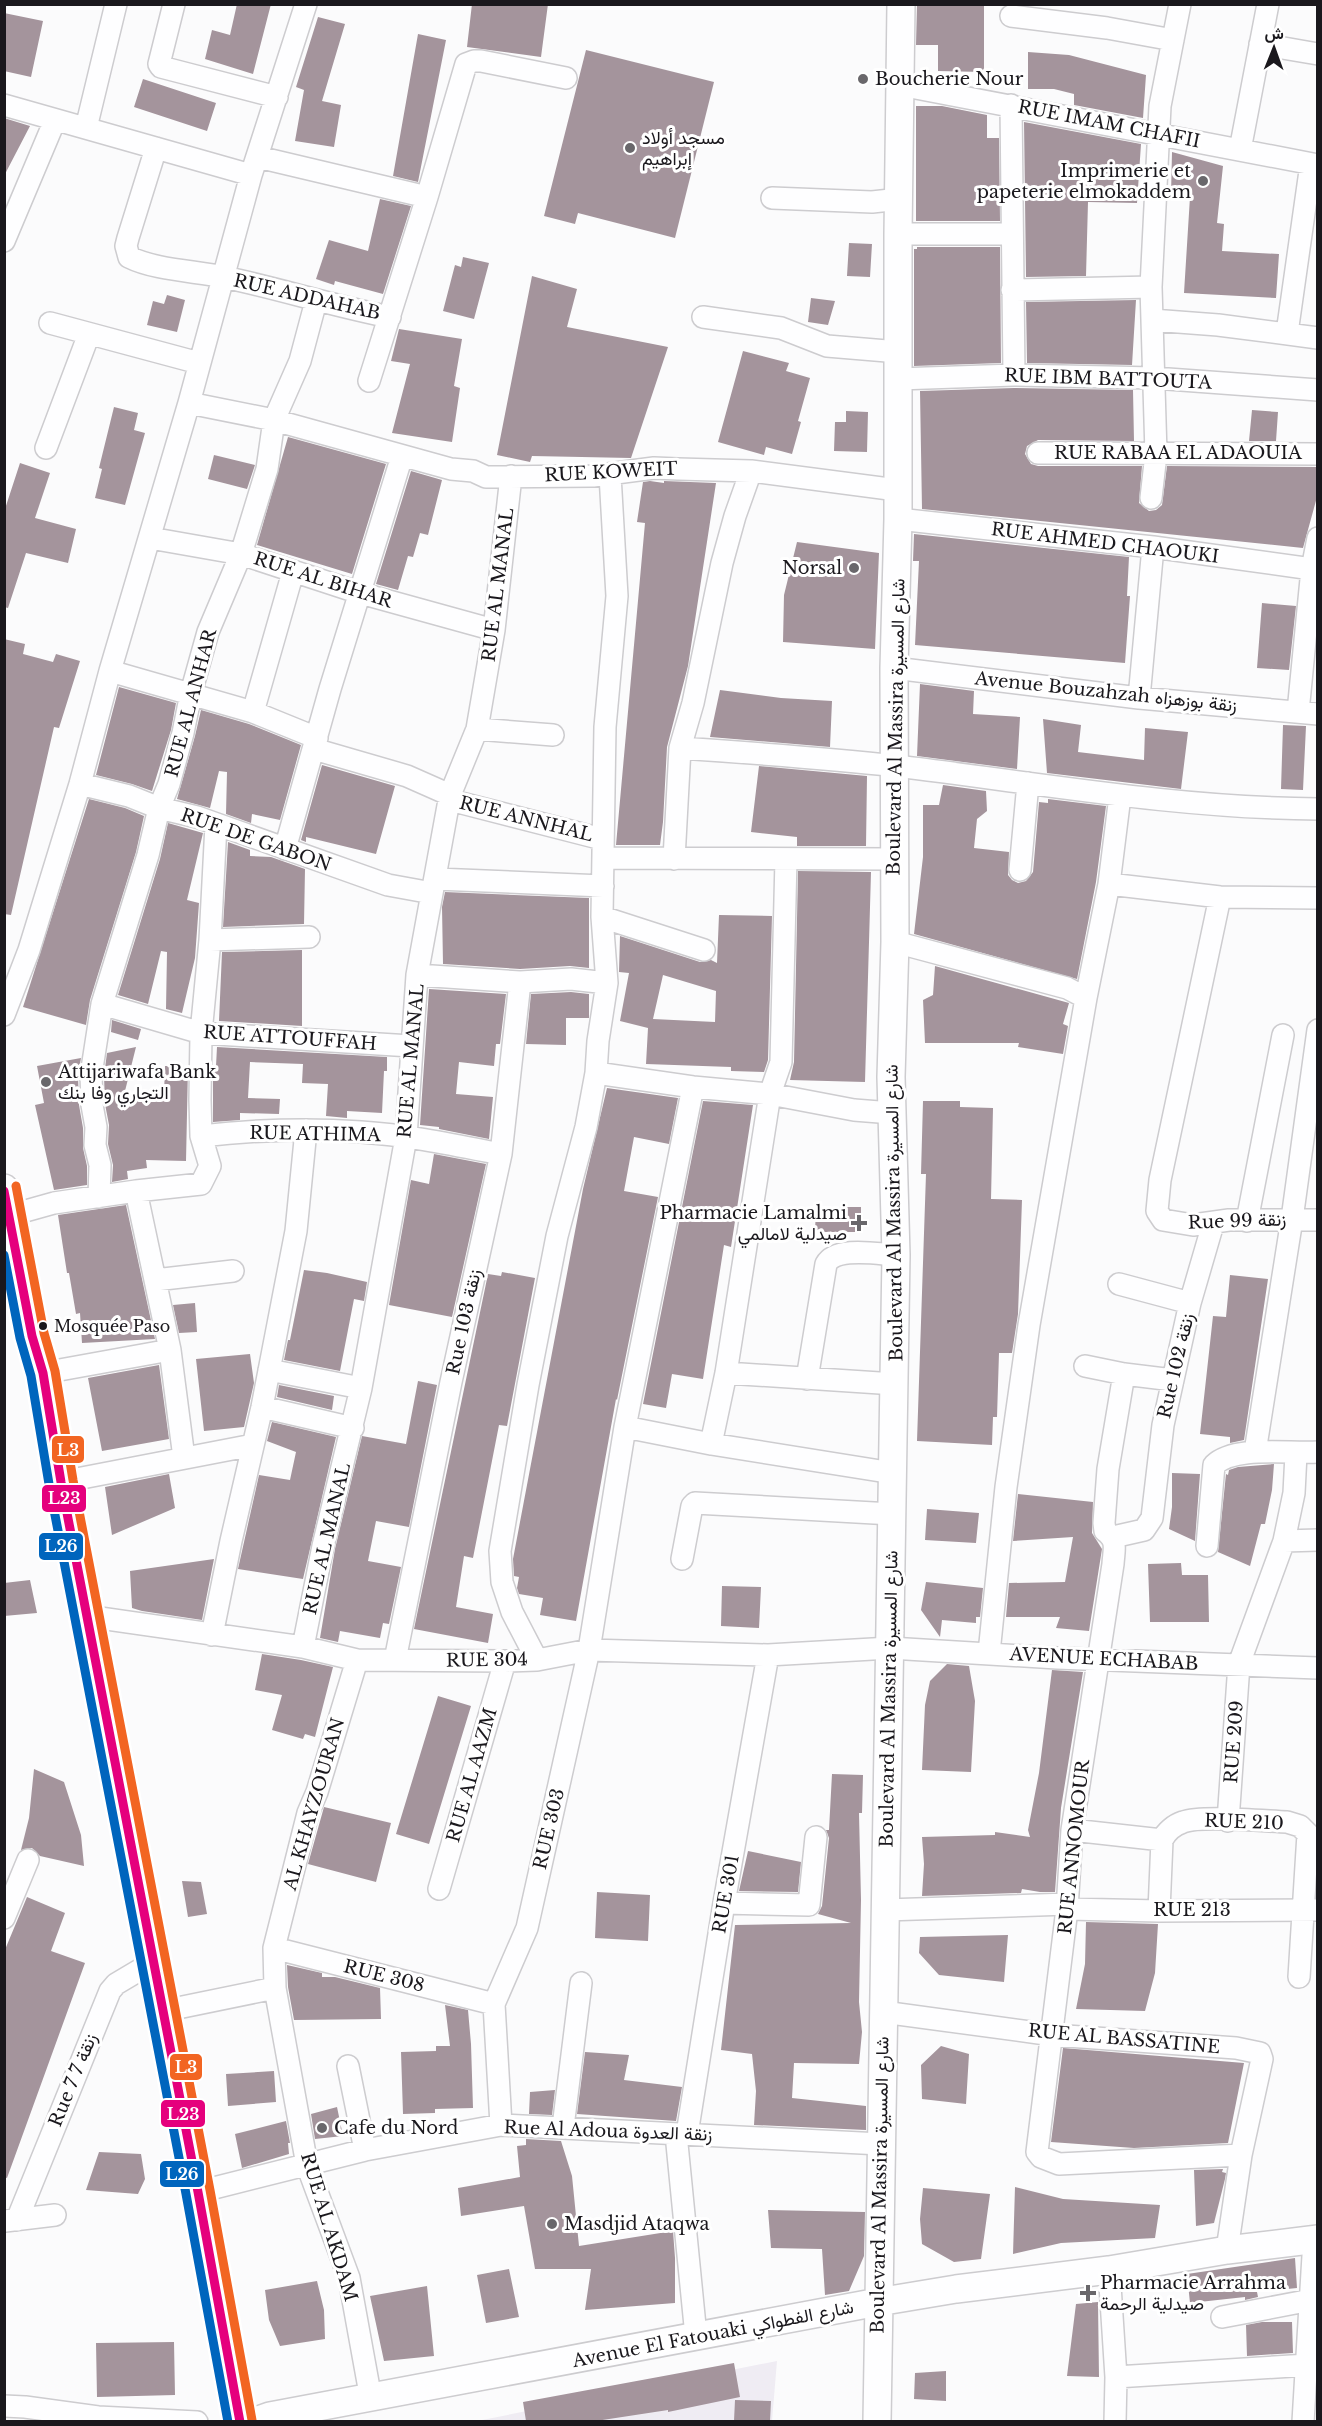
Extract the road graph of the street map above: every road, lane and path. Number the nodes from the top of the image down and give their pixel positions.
1 (174, 4) edge
2 (306, 4) edge
3 (1180, 4) edge
4 (1268, 4) edge
5 (898, 5) edge
6 (114, 14) edge
7 (1011, 16) dead end
8 (1173, 40) junction
9 (1260, 44) junction
10 (1317, 54) edge
11 (566, 78) dead end
12 (900, 85) junction
13 (277, 97) junction
14 (4, 105) edge
15 (1011, 105) junction
16 (55, 120) junction
17 (87, 128) junction
18 (1160, 134) junction
19 (156, 148) junction
20 (1240, 150) junction
21 (1314, 165) edge
22 (255, 166) junction
23 (427, 197) junction
24 (772, 198) dead end
25 (900, 199) junction
26 (898, 234) junction
27 (1011, 234) junction
28 (4, 241) edge
29 (224, 277) junction
30 (1152, 287) junction
31 (1012, 290) junction
32 (316, 301) junction
33 (390, 316) junction
34 (703, 317) dead end
35 (1152, 320) junction
36 (50, 323) dead end
37 (1287, 333) junction
38 (89, 334) junction
39 (1317, 338) edge
40 (899, 352) junction
41 (199, 363) junction
42 (1014, 375) junction
43 (1154, 378) junction
44 (898, 379) junction
45 (369, 381) dead end
46 (1317, 390) edge
47 (189, 403) junction
48 (273, 420) junction
49 (46, 448) dead end
50 (1038, 453) dead end
51 (1156, 454) junction
52 (1317, 454) edge
53 (402, 456) junction
54 (750, 471) junction
55 (610, 475) junction
56 (511, 476) junction
57 (897, 490) junction
58 (1151, 498) dead end
59 (898, 519) junction
60 (150, 538) junction
61 (1317, 538) edge
62 (1153, 547) junction
63 (241, 554) junction
64 (1312, 569) junction
65 (293, 572) junction
66 (360, 593) junction
67 (494, 630) junction
68 (894, 668) junction
69 (110, 671) junction
70 (190, 693) junction
71 (1139, 698) junction
72 (253, 711) junction
73 (1308, 713) edge
74 (477, 729) junction
75 (553, 735) dead end
76 (315, 744) junction
77 (680, 748) junction
78 (896, 766) junction
79 (1028, 783) junction
80 (80, 784) junction
81 (1120, 796) junction
82 (450, 798) junction
83 (159, 808) junction
84 (1317, 809) edge
85 (216, 825) junction
86 (603, 848) junction
87 (285, 849) junction
88 (674, 859) junction
89 (786, 859) junction
90 (893, 859) junction
91 (1020, 870) dead end
92 (1109, 884) junction
93 (434, 886) junction
94 (603, 886) junction
95 (1220, 897) junction
96 (1317, 898) edge
97 (602, 917) junction
98 (309, 937) dead end
99 (210, 940) junction
100 (895, 942) junction
101 (704, 950) dead end
102 (417, 975) junction
103 (520, 982) junction
104 (607, 984) junction
105 (1086, 998) junction
106 (102, 1004) junction
107 (4, 1015) edge
108 (1317, 1029) edge
109 (201, 1033) junction
110 (1283, 1035) dead end
111 (411, 1046) junction
112 (596, 1073) junction
113 (693, 1087) junction
114 (770, 1094) junction
115 (1313, 1106) edge
116 (892, 1113) junction
117 (306, 1130) junction
118 (201, 1136) junction
119 (406, 1137) junction
120 (501, 1154) junction
121 (4, 1188) edge
122 (136, 1191) junction
123 (99, 1197) junction
124 (6, 1216) edge
125 (1292, 1219) junction
126 (1317, 1220) edge
127 (1247, 1221) junction
128 (1213, 1224) junction
129 (896, 1255) junction
130 (233, 1270) dead end
131 (155, 1280) junction
132 (1119, 1284) dead end
133 (1190, 1303) junction
134 (170, 1350) junction
135 (1085, 1366) dead end
136 (269, 1370) junction
137 (43, 1373) junction
138 (726, 1373) junction
139 (1124, 1374) junction
140 (807, 1379) junction
141 (1173, 1380) junction
142 (895, 1384) junction
143 (361, 1388) junction
144 (262, 1407) junction
145 (625, 1427) junction
146 (353, 1428) junction
147 (253, 1444) junction
148 (711, 1444) junction
149 (1256, 1452) junction
150 (1317, 1452) edge
151 (1296, 1454) junction
152 (184, 1458) junction
153 (892, 1473) junction
154 (61, 1482) junction
155 (892, 1514) junction
156 (1113, 1537) junction
157 (1317, 1540) edge
158 (1284, 1541) junction
159 (1208, 1546) dead end
160 (682, 1559) dead end
161 (86, 1616) junction
162 (212, 1635) junction
163 (303, 1647) junction
164 (890, 1648) junction
165 (589, 1650) junction
166 (989, 1653) junction
167 (768, 1655) junction
168 (1097, 1659) junction
169 (357, 1660) junction
170 (395, 1660) junction
171 (537, 1660) junction
172 (505, 1661) junction
173 (1239, 1664) junction
174 (1317, 1668) edge
175 (1228, 1821) junction
176 (1072, 1830) junction
177 (816, 1837) dead end
178 (1162, 1840) junction
179 (28, 1860) dead end
180 (439, 1889) dead end
181 (724, 1903) junction
182 (1068, 1906) junction
183 (885, 1910) junction
184 (1311, 1910) edge
185 (1160, 1911) junction
186 (4, 1918) edge
187 (274, 1948) junction
188 (153, 1962) junction
189 (1299, 1977) dead end
190 (581, 1983) dead end
191 (275, 1988) junction
192 (494, 2004) junction
193 (163, 2011) junction
194 (883, 2012) junction
195 (1053, 2035) junction
196 (348, 2066) dead end
197 (501, 2125) junction
198 (563, 2127) junction
199 (682, 2134) junction
200 (880, 2144) junction
201 (364, 2150) junction
202 (1241, 2156) junction
203 (307, 2165) junction
204 (198, 2192) junction
205 (55, 2215) dead end
206 (11, 2220) edge
207 (1316, 2239) edge
208 (1227, 2250) junction
209 (1109, 2270) junction
210 (1311, 2300) junction
211 (878, 2302) junction
212 (1222, 2318) dead end
213 (696, 2336) junction
214 (1308, 2365) junction
215 (1116, 2377) junction
216 (371, 2399) junction
217 (4, 2406) edge
218 (97, 2419) edge
219 (197, 2421) edge
220 (240, 2421) edge
221 (254, 2421) edge
222 (877, 2421) edge
223 (1115, 2421) edge
224 (1303, 2421) edge

1 - 13 street
2 - 13 street
3 - 8 street
4 - 9 street
5 - 12 main road, Boulevard Al Massira شارع المسيرة
6 - 17 street
7 - 8 street
8 - 18 street
9 - 10 street
9 - 20 street
11 - 23 street
12 - 15 street, RUE IMAM CHAFII
12 - 25 main road, Boulevard Al Massira شارع المسيرة
13 - 22 street
14 - 16 street
15 - 18 street, RUE IMAM CHAFII
15 - 27 street
16 - 17 street
16 - 28 street
17 - 19 street
18 - 20 street, RUE IMAM CHAFII
18 - 30 street
19 - 22 street
19 - 29 street, RUE ADDAHAB
20 - 21 street, RUE IMAM CHAFII
21 - 37 street
22 - 23 street
22 - 29 street
23 - 33 street
24 - 25 street
25 - 26 main road, Boulevard Al Massira شارع المسيرة
26 - 27 street
26 - 40 main road, Boulevard Al Massira شارع المسيرة
27 - 31 street
29 - 32 street, RUE ADDAHAB
29 - 41 street
30 - 31 street
30 - 35 street
31 - 42 street
32 - 33 street, RUE ADDAHAB
32 - 48 street, RUE AL ANHAR
33 - 45 street
34 - 40 street
35 - 37 street
35 - 43 street
36 - 38 street
37 - 39 street
38 - 41 street
38 - 49 street
40 - 44 main road, Boulevard Al Massira شارع المسيرة
41 - 47 street
42 - 43 street, RUE IBM BATTOUTA
42 - 44 street, RUE IBM BATTOUTA
43 - 46 street, RUE IBM BATTOUTA
43 - 51 street
44 - 57 main road, Boulevard Al Massira شارع المسيرة
47 - 48 street, RUE KOWEIT
47 - 60 street
48 - 53 street, RUE KOWEIT
48 - 63 street, RUE AL ANHAR
50 - 51 street, RUE RABAA EL ADAOUIA
51 - 52 street, RUE RABAA EL ADAOUIA
51 - 58 street
53 - 56 street, RUE KOWEIT
53 - 66 street
54 - 55 street, RUE KOWEIT
54 - 57 street, RUE KOWEIT
54 - 77 street
55 - 56 street, RUE KOWEIT
55 - 86 street
56 - 67 street, RUE AL MANAL
57 - 59 main road, Boulevard Al Massira شارع المسيرة
59 - 62 street, RUE AHMED CHAOUKI
59 - 68 main road, Boulevard Al Massira شارع المسيرة
60 - 63 street, RUE AL BIHAR
60 - 69 street
61 - 64 street
62 - 64 street, RUE AHMED CHAOUKI
62 - 71 street
63 - 65 street, RUE AL BIHAR
63 - 70 street, RUE AL ANHAR
64 - 73 street
65 - 66 street, RUE AL BIHAR
65 - 72 street
66 - 67 street, RUE AL BIHAR
66 - 76 street
67 - 74 street, RUE AL MANAL
68 - 71 street, Avenue Bouzahzah زنقة بوزهزاه
68 - 78 main road, Boulevard Al Massira شارع المسيرة
69 - 70 street, RUE ANNHAL
69 - 80 street
70 - 72 street, RUE ANNHAL
70 - 83 street, RUE AL ANHAR
71 - 73 street, Avenue Bouzahzah زنقة بوزهزاه
72 - 76 street, RUE ANNHAL
74 - 75 street
74 - 82 street, RUE AL MANAL
76 - 82 street, RUE ANNHAL
76 - 87 street
77 - 78 street
77 - 88 street
78 - 79 street
78 - 90 main road, Boulevard Al Massira شارع المسيرة
79 - 81 street
79 - 91 street
80 - 83 street, RUE DE GABON
80 - 107 street
81 - 84 street
81 - 92 street
82 - 86 street, RUE ANNHAL
82 - 93 street, RUE AL MANAL
83 - 85 street, RUE DE GABON
83 - 106 street, RUE AL ANHAR
85 - 87 street, RUE DE GABON
85 - 99 street
86 - 88 street, RUE ANNHAL
86 - 94 street
87 - 93 street, RUE DE GABON
88 - 89 street, RUE ANNHAL
89 - 90 street, RUE ANNHAL
89 - 114 street
90 - 100 main road, Boulevard Al Massira شارع المسيرة
92 - 95 street
92 - 105 street
93 - 94 street, RUE DE GABON
93 - 102 street, RUE AL MANAL
94 - 97 street
95 - 96 street
95 - 128 street, Rue 99 زنقة
97 - 101 street
97 - 104 street
98 - 99 street
99 - 109 street
100 - 105 street
100 - 116 main road, Boulevard Al Massira شارع المسيرة
102 - 103 street
102 - 111 street, RUE AL MANAL
103 - 104 street
103 - 120 street, Rue 103 زنقة
104 - 112 street
105 - 166 street
106 - 109 street, RUE ATTOUFFAH
106 - 123 street, RUE AL ANHAR
108 - 115 street
109 - 111 street, RUE ATTOUFFAH
109 - 118 street
110 - 127 street
111 - 119 street, RUE AL MANAL
112 - 113 street
112 - 171 street
113 - 114 street
113 - 145 street, RUE 303
114 - 116 street
114 - 138 street
115 - 125 street
116 - 129 main road, Boulevard Al Massira شارع المسيرة
117 - 118 street, RUE ATHIMA
117 - 119 street, RUE ATHIMA
117 - 136 street
118 - 122 street
119 - 120 street, RUE ATHIMA
119 - 143 street, RUE AL MANAL
120 - 170 street, Rue 103 زنقة
121 - 124 main road
122 - 123 street
122 - 131 street
123 - 124 street
124 - 137 main road
125 - 126 street, Rue 99 زنقة
125 - 127 street, Rue 99 زنقة
125 - 149 street
127 - 128 street, Rue 99 زنقة
128 - 133 street, Rue 102 زنقة
129 - 140 street
129 - 142 main road, Boulevard Al Massira شارع المسيرة
130 - 131 street
131 - 134 street
132 - 133 street
133 - 141 street, Rue 102 زنقة
134 - 137 street
134 - 152 street
135 - 139 street
136 - 143 street
136 - 144 street
137 - 154 main road
138 - 140 street
138 - 148 street
139 - 141 street
139 - 156 street, RUE ANNOMOUR
140 - 142 street
141 - 156 street, Rue 102 زنقة
142 - 153 main road, Boulevard Al Massira شارع المسيرة
143 - 146 street, RUE AL MANAL
144 - 146 street
144 - 147 street
145 - 148 street
145 - 165 street, RUE 303
146 - 163 street, RUE AL MANAL
147 - 152 street
147 - 162 street
148 - 153 street
149 - 151 street
149 - 159 street
150 - 151 street
151 - 158 street, RUE 209
152 - 154 street
153 - 155 main road, Boulevard Al Massira شارع المسيرة
154 - 161 main road
155 - 160 street
155 - 164 main road, Boulevard Al Massira شارع المسيرة
156 - 168 street, RUE ANNOMOUR
157 - 158 street
158 - 173 street, RUE 209
161 - 162 street, RUE 304
161 - 188 main road
162 - 163 street, RUE 304
163 - 169 street, RUE 304
164 - 166 street, AVENUE ECHABAB
164 - 167 street, RUE 304
164 - 183 main road, Boulevard Al Massira شارع المسيرة
165 - 167 street, RUE 304
165 - 171 street, RUE 304
165 - 192 street, RUE 303
166 - 168 street, AVENUE ECHABAB
167 - 181 street, RUE 301
168 - 173 street, AVENUE ECHABAB
168 - 176 street, RUE ANNOMOUR
169 - 170 street, RUE 304
169 - 187 street, AL KHAYZOURAN
170 - 172 street, RUE 304
171 - 172 street, RUE 304
172 - 180 street, RUE AL AAZM
173 - 174 street, AVENUE ECHABAB
173 - 175 street, RUE 209
175 - 178 street, RUE 210
175 - 184 street, RUE 210
176 - 178 street
176 - 182 street, RUE ANNOMOUR
177 - 181 street
178 - 185 street
179 - 186 street
181 - 199 street, RUE 301
182 - 183 street, RUE 213
182 - 185 street, RUE 213
182 - 195 street, RUE ANNOMOUR
183 - 194 main road, Boulevard Al Massira شارع المسيرة
184 - 185 street, RUE 213
184 - 189 street
187 - 191 street, RUE AL AKDAM
187 - 192 street, RUE 308
188 - 193 main road
188 - 206 street, Rue 7 زنقة 7
190 - 198 street
191 - 193 street
191 - 203 street, RUE AL AKDAM
192 - 197 street
193 - 204 main road
194 - 195 street, RUE AL BASSATINE
194 - 200 main road, Boulevard Al Massira شارع المسيرة
195 - 202 street, RUE AL BASSATINE
195 - 202 street, RUE ANNOMOUR
196 - 201 street
197 - 198 street, Rue Al Adoua زنقة العدوة
197 - 201 street, Rue Al Adoua زنقة العدوة
198 - 199 street, Rue Al Adoua زنقة العدوة
199 - 200 street, Rue Al Adoua زنقة العدوة
199 - 213 street, RUE 301
200 - 211 main road, Boulevard Al Massira شارع المسيرة
201 - 203 street, Rue Al Adoua زنقة العدوة
202 - 208 street
203 - 204 street, Rue Al Adoua زنقة العدوة
203 - 216 street, RUE AL AKDAM
204 - 220 main road
205 - 206 street
207 - 208 main road, Avenue El Fatouaki شارع الفطواكي
207 - 210 street
208 - 209 main road, Avenue El Fatouaki شارع الفطواكي
209 - 211 main road, Avenue El Fatouaki شارع الفطواكي
209 - 215 street
210 - 212 street
210 - 214 street
211 - 213 main road, Avenue El Fatouaki شارع الفطواكي
211 - 222 main road, Boulevard Al Massira شارع المسيرة
213 - 216 main road, Avenue El Fatouaki شارع الفطواكي
214 - 215 street
214 - 224 street
215 - 223 street
216 - 221 main road, Avenue El Fatouaki شارع الفطواكي
217 - 218 street
218 - 219 street

